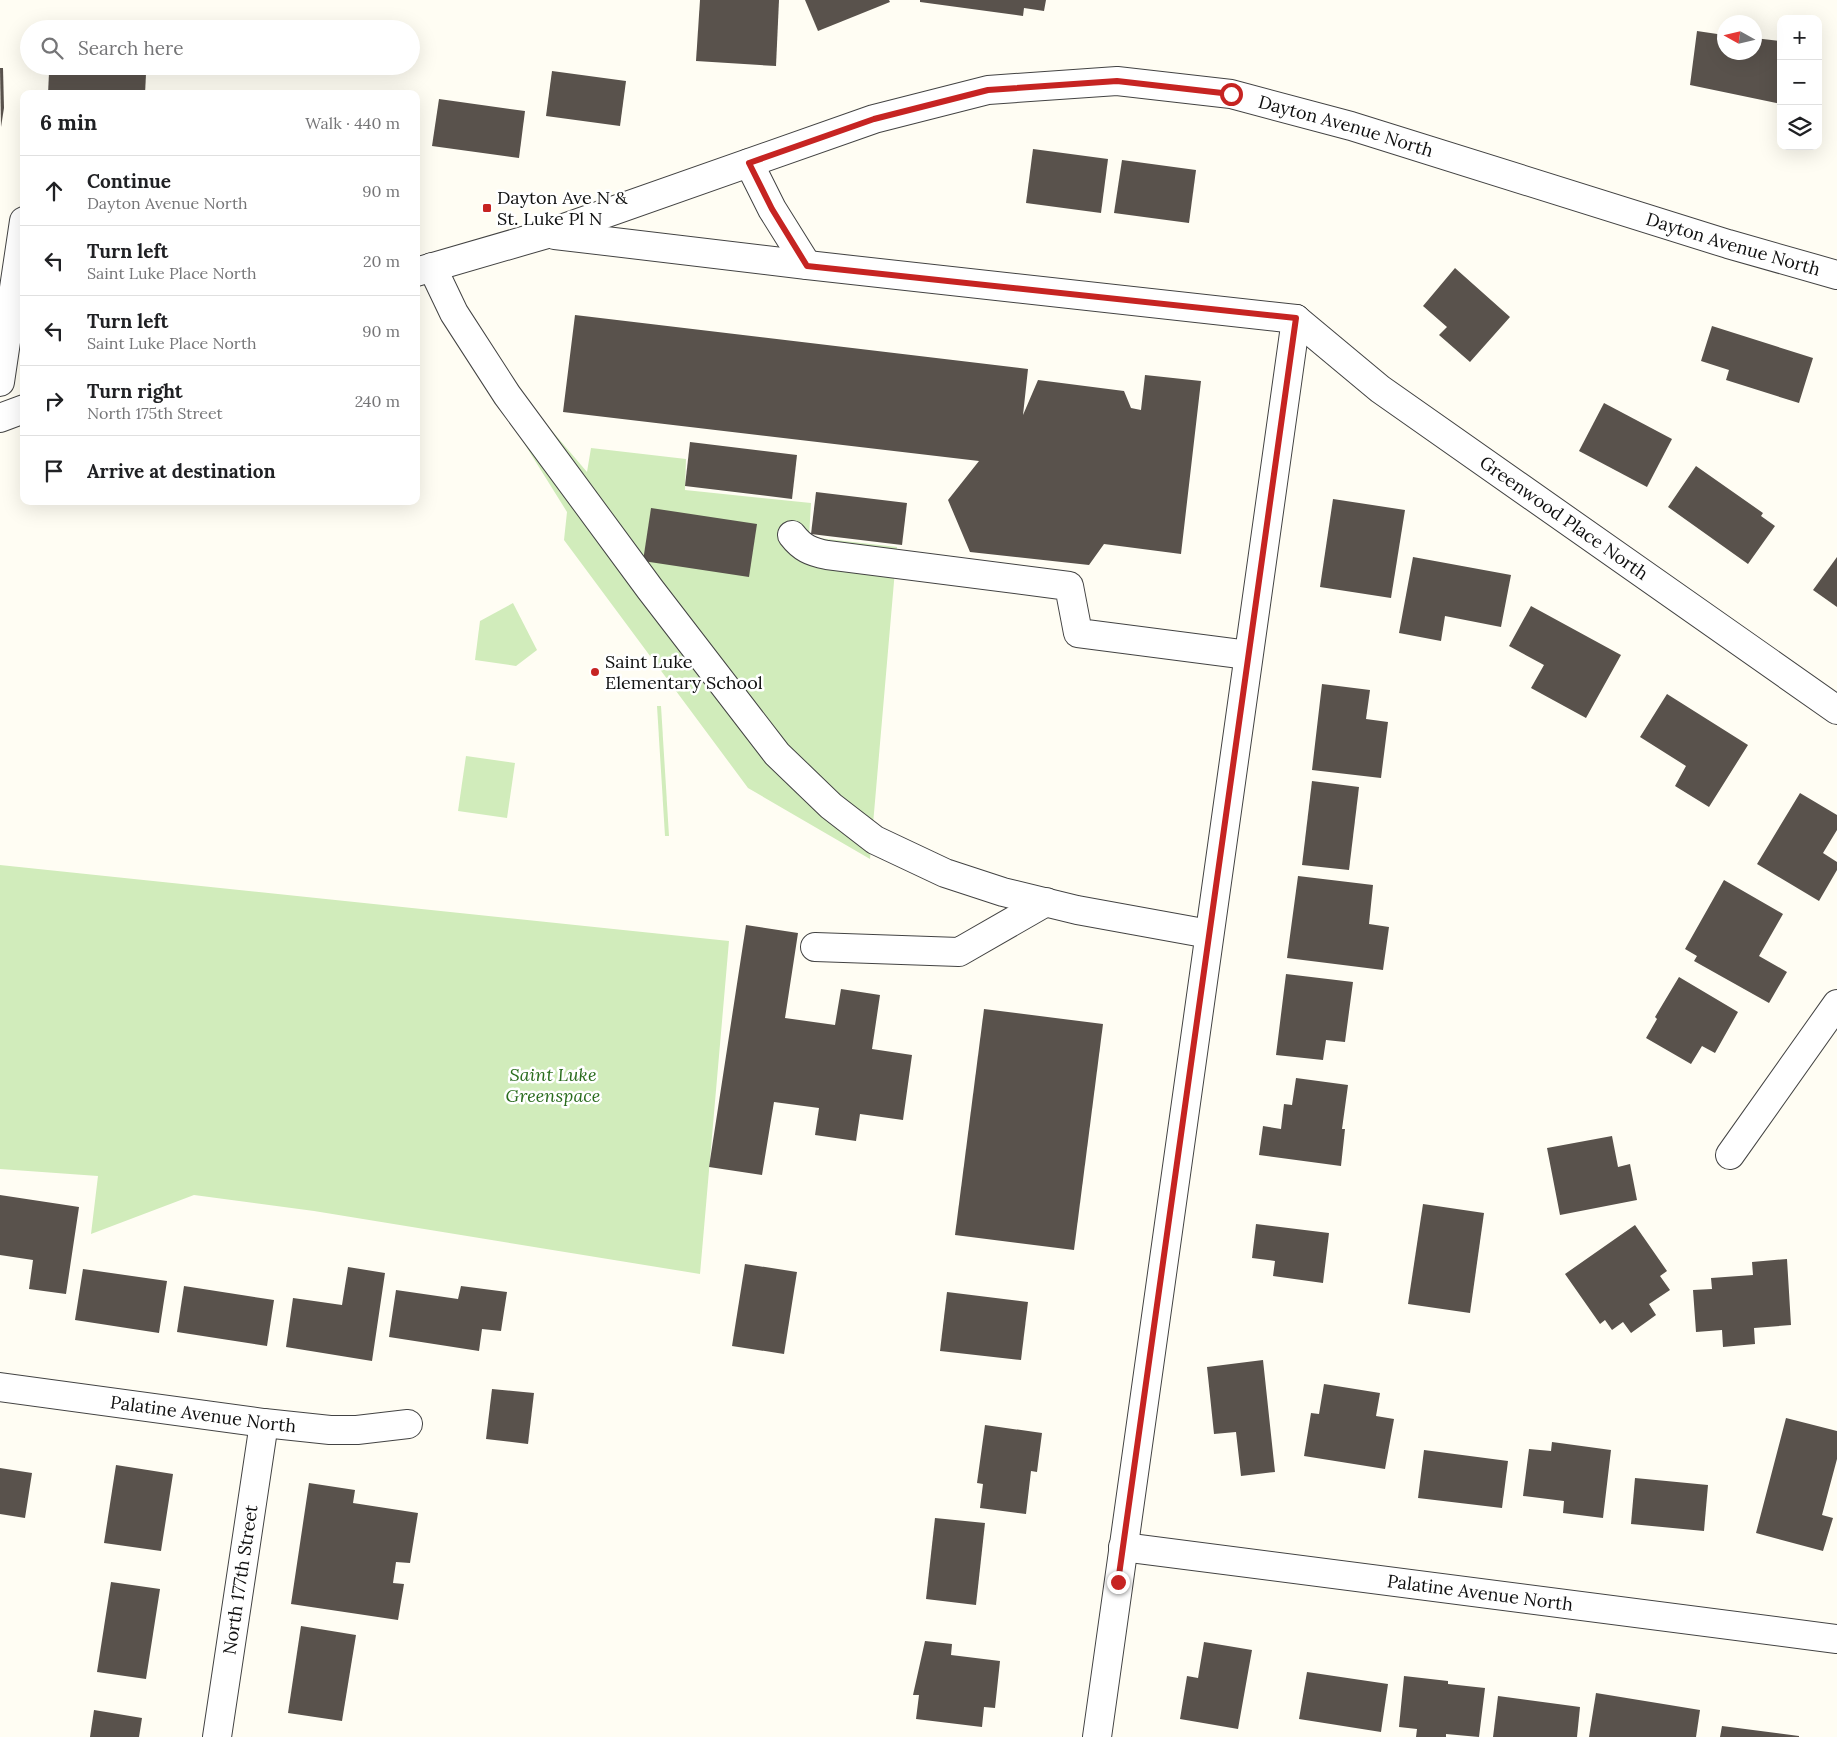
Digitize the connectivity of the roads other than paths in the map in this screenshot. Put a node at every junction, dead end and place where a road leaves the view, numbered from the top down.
1 (749, 163) junction
2 (547, 234) junction
3 (20, 248) edge
4 (807, 266) junction
5 (424, 270) edge
6 (1837, 275) edge
7 (1296, 318) junction
8 (0, 382) edge
9 (20, 410) edge
10 (0, 418) edge
11 (792, 535) dead end
12 (1248, 655) junction
13 (1837, 710) edge
14 (1046, 902) junction
15 (1209, 934) junction
16 (815, 947) dead end
17 (1837, 1004) edge
18 (1730, 1155) dead end
19 (0, 1387) edge
20 (264, 1423) junction
21 (408, 1424) dead end
22 (1123, 1547) junction
23 (1837, 1639) edge
24 (217, 1737) edge
25 (1097, 1737) edge

1 - 2 street, Dayton Avenue North
1 - 4 street
1 - 6 street, Dayton Avenue North
2 - 4 street
2 - 5 street, Dayton Avenue North
3 - 8 street
4 - 7 street
5 - 14 street
7 - 12 street
7 - 13 street, Greenwood Place North
9 - 10 street
11 - 12 street
12 - 15 street
14 - 15 street
14 - 16 street
15 - 22 street
17 - 18 street
19 - 20 street, Palatine Avenue North
20 - 21 street, Palatine Avenue North
20 - 24 street, North 177th Street
22 - 23 street, Palatine Avenue North
22 - 25 street

